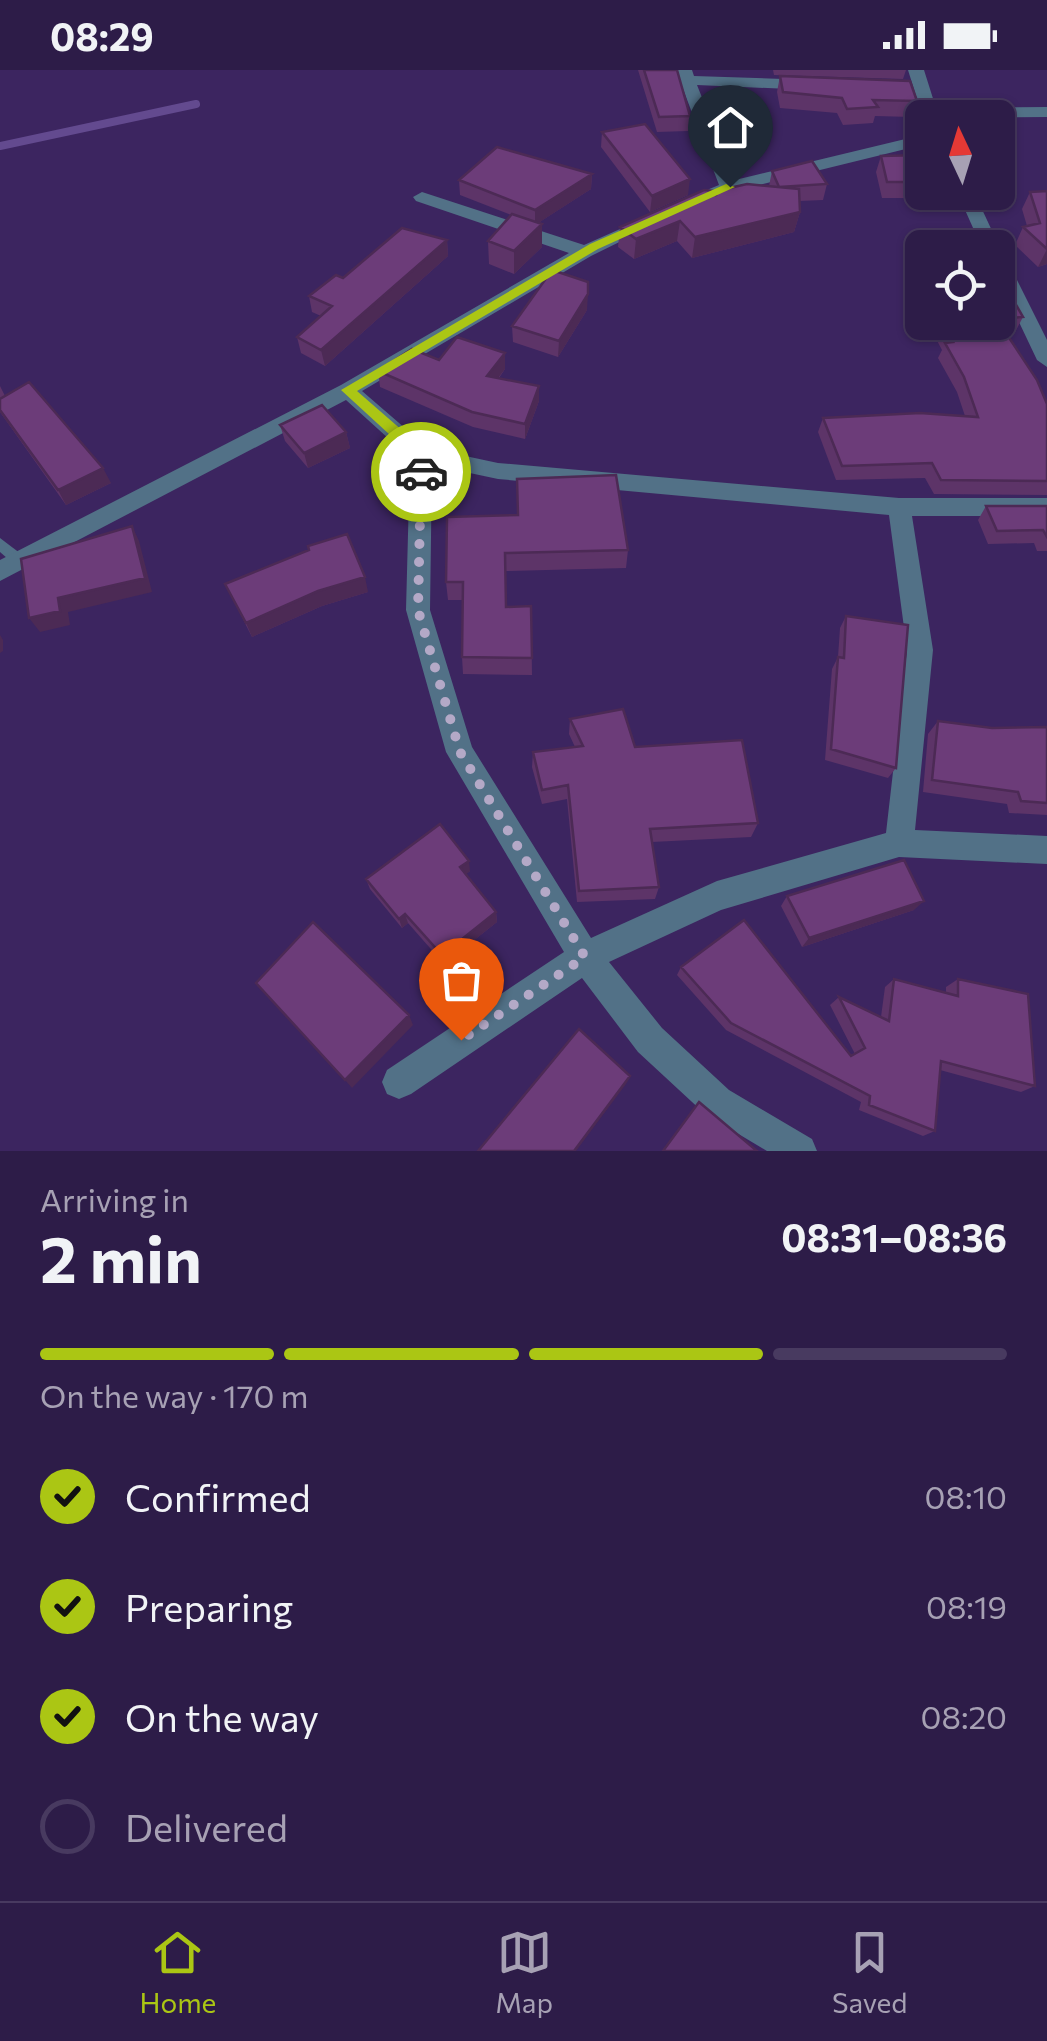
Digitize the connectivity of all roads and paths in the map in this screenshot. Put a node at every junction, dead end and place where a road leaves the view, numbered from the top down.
1 (916, 70) edge
2 (687, 75) edge
3 (825, 85) edge
4 (902, 88) edge
5 (922, 89) junction
6 (925, 100) edge
7 (1047, 112) edge
8 (1015, 113) edge
9 (905, 144) edge
10 (730, 187) junction
11 (422, 196) dead end
12 (584, 252) junction
13 (1015, 295) edge
14 (1047, 360) edge
15 (348, 390) junction
16 (422, 456) junction
17 (1047, 506) edge
18 (899, 507) junction
19 (0, 544) edge
20 (20, 560) junction
21 (0, 572) edge
22 (899, 843) junction
23 (1047, 850) edge
24 (585, 957) junction
25 (399, 1082) dead end
26 (800, 1151) edge

1 - 5 street
2 - 3 street
2 - 10 street
4 - 5 street
5 - 6 street
7 - 8 street
9 - 10 street
10 - 12 street
11 - 12 street
12 - 15 street
13 - 14 street
15 - 16 street
15 - 20 street
16 - 18 street
16 - 24 street
17 - 18 street
18 - 22 street
19 - 20 lane
20 - 21 street
22 - 23 street
22 - 24 street
24 - 25 street
24 - 26 street

